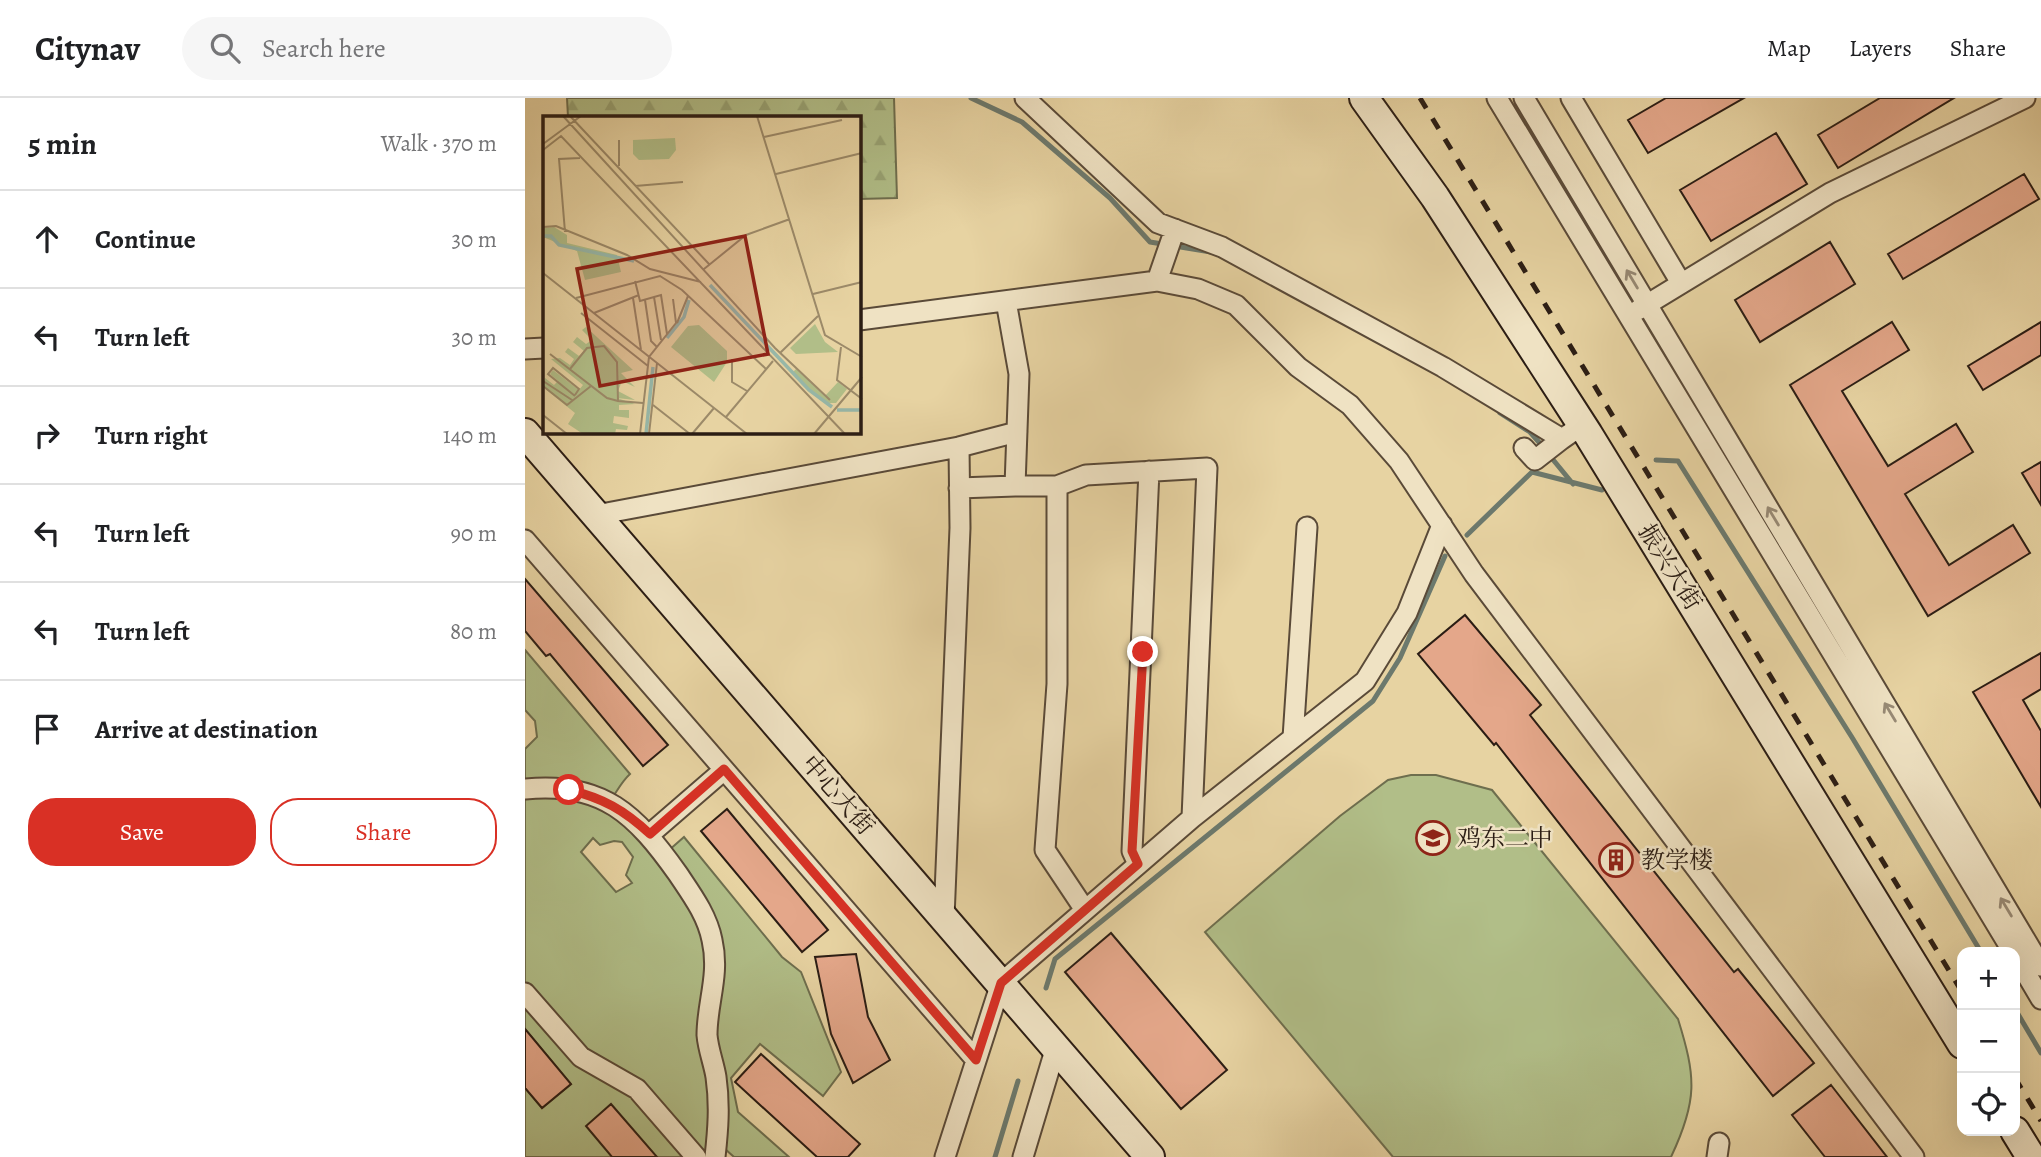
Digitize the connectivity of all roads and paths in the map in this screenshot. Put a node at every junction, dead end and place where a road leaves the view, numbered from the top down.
1 (1025, 98) edge
2 (1364, 98) edge
3 (1497, 98) edge
4 (1524, 98) edge
5 (1571, 98) edge
6 (2025, 98) edge
7 (1175, 229) junction
8 (1157, 281) junction
9 (1681, 283) junction
10 (1006, 301) junction
11 (1629, 316) junction
12 (861, 320) edge
13 (543, 348) edge
14 (525, 349) edge
15 (1017, 432) junction
16 (1572, 432) junction
17 (525, 433) edge
18 (958, 447) junction
19 (1524, 448) dead end
20 (1149, 471) junction
21 (1015, 486) junction
22 (1057, 486) junction
23 (959, 488) junction
24 (596, 514) junction
25 (1442, 525) junction
26 (1307, 527) dead end
27 (525, 540) edge
28 (1293, 738) junction
29 (724, 769) junction
30 (525, 789) edge
31 (1192, 818) junction
32 (650, 834) junction
33 (1138, 864) junction
34 (1085, 910) junction
35 (944, 918) junction
36 (2010, 947) edge
37 (2020, 964) edge
38 (2041, 966) edge
39 (1001, 983) junction
40 (525, 993) edge
41 (2041, 999) edge
42 (1957, 1036) edge
43 (1056, 1047) junction
44 (976, 1060) junction
45 (2018, 1136) edge
46 (696, 1157) edge
47 (715, 1157) edge
48 (945, 1157) edge
49 (1023, 1157) edge
50 (1150, 1157) edge
51 (1914, 1157) edge
52 (2031, 1157) edge

1 - 7 street
2 - 16 street, 振兴大街
3 - 11 street
38 -> 4 street
5 - 9 street
6 - 9 street
7 - 8 street
7 - 16 street
8 - 10 street
8 - 25 street
9 - 11 street
10 - 12 street
10 - 15 street
11 - 36 street
13 - 14 street
15 - 18 street
15 - 21 street
16 - 19 street
16 - 42 street, 振兴大街
17 - 24 street, 中心大街
18 - 23 street
18 - 24 street
20 - 22 street
20 - 31 street
20 - 33 street
21 - 22 street
21 - 23 street
22 - 34 street
23 - 35 street
24 - 35 street, 中心大街
25 - 28 street
25 - 51 street
26 - 28 street
27 - 29 street
28 - 31 street
29 - 32 street
29 - 44 street
30 - 32 street
31 - 33 street
32 - 47 street
33 - 34 street
34 - 39 street
35 - 39 street, 中心大街
37 - 41 street
39 - 43 street, 中心大街
39 - 44 street
40 - 46 street
43 - 49 street
43 - 50 street, 中心大街
44 - 48 street
45 - 52 street

